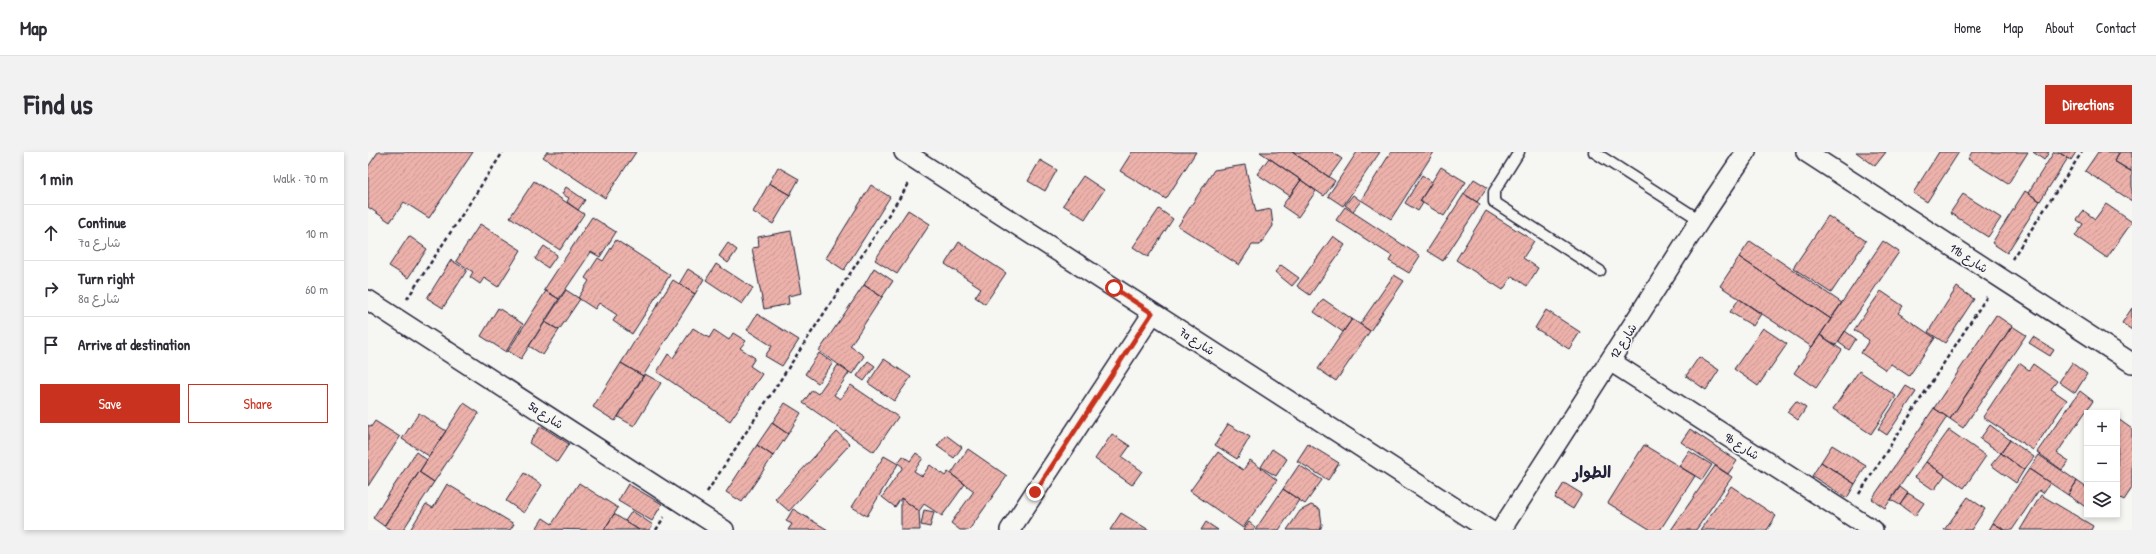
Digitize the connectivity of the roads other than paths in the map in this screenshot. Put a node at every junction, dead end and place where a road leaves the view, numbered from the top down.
1 (904, 152) edge
2 (1519, 152) edge
3 (1594, 152) edge
4 (1746, 152) edge
5 (1806, 152) edge
6 (1700, 220) junction
7 (1600, 271) dead end
8 (368, 300) edge
9 (1152, 313) junction
10 (1610, 361) junction
11 (2132, 363) edge
12 (1851, 521) edge
13 (724, 530) edge
14 (1010, 530) edge
15 (1489, 530) edge
16 (1501, 530) edge
17 (1873, 530) edge

1 - 9 street, 7a شارع
2 - 7 lane
3 - 6 lane
4 - 6 street, شارع 12
5 - 11 street, 11b شارع
6 - 10 street, شارع 12
8 - 13 street, 5a شارع
9 - 14 street
9 - 15 street, 7a شارع
10 - 12 street, 9b شارع
10 - 16 street, شارع 12
12 - 17 street, 9b شارع

